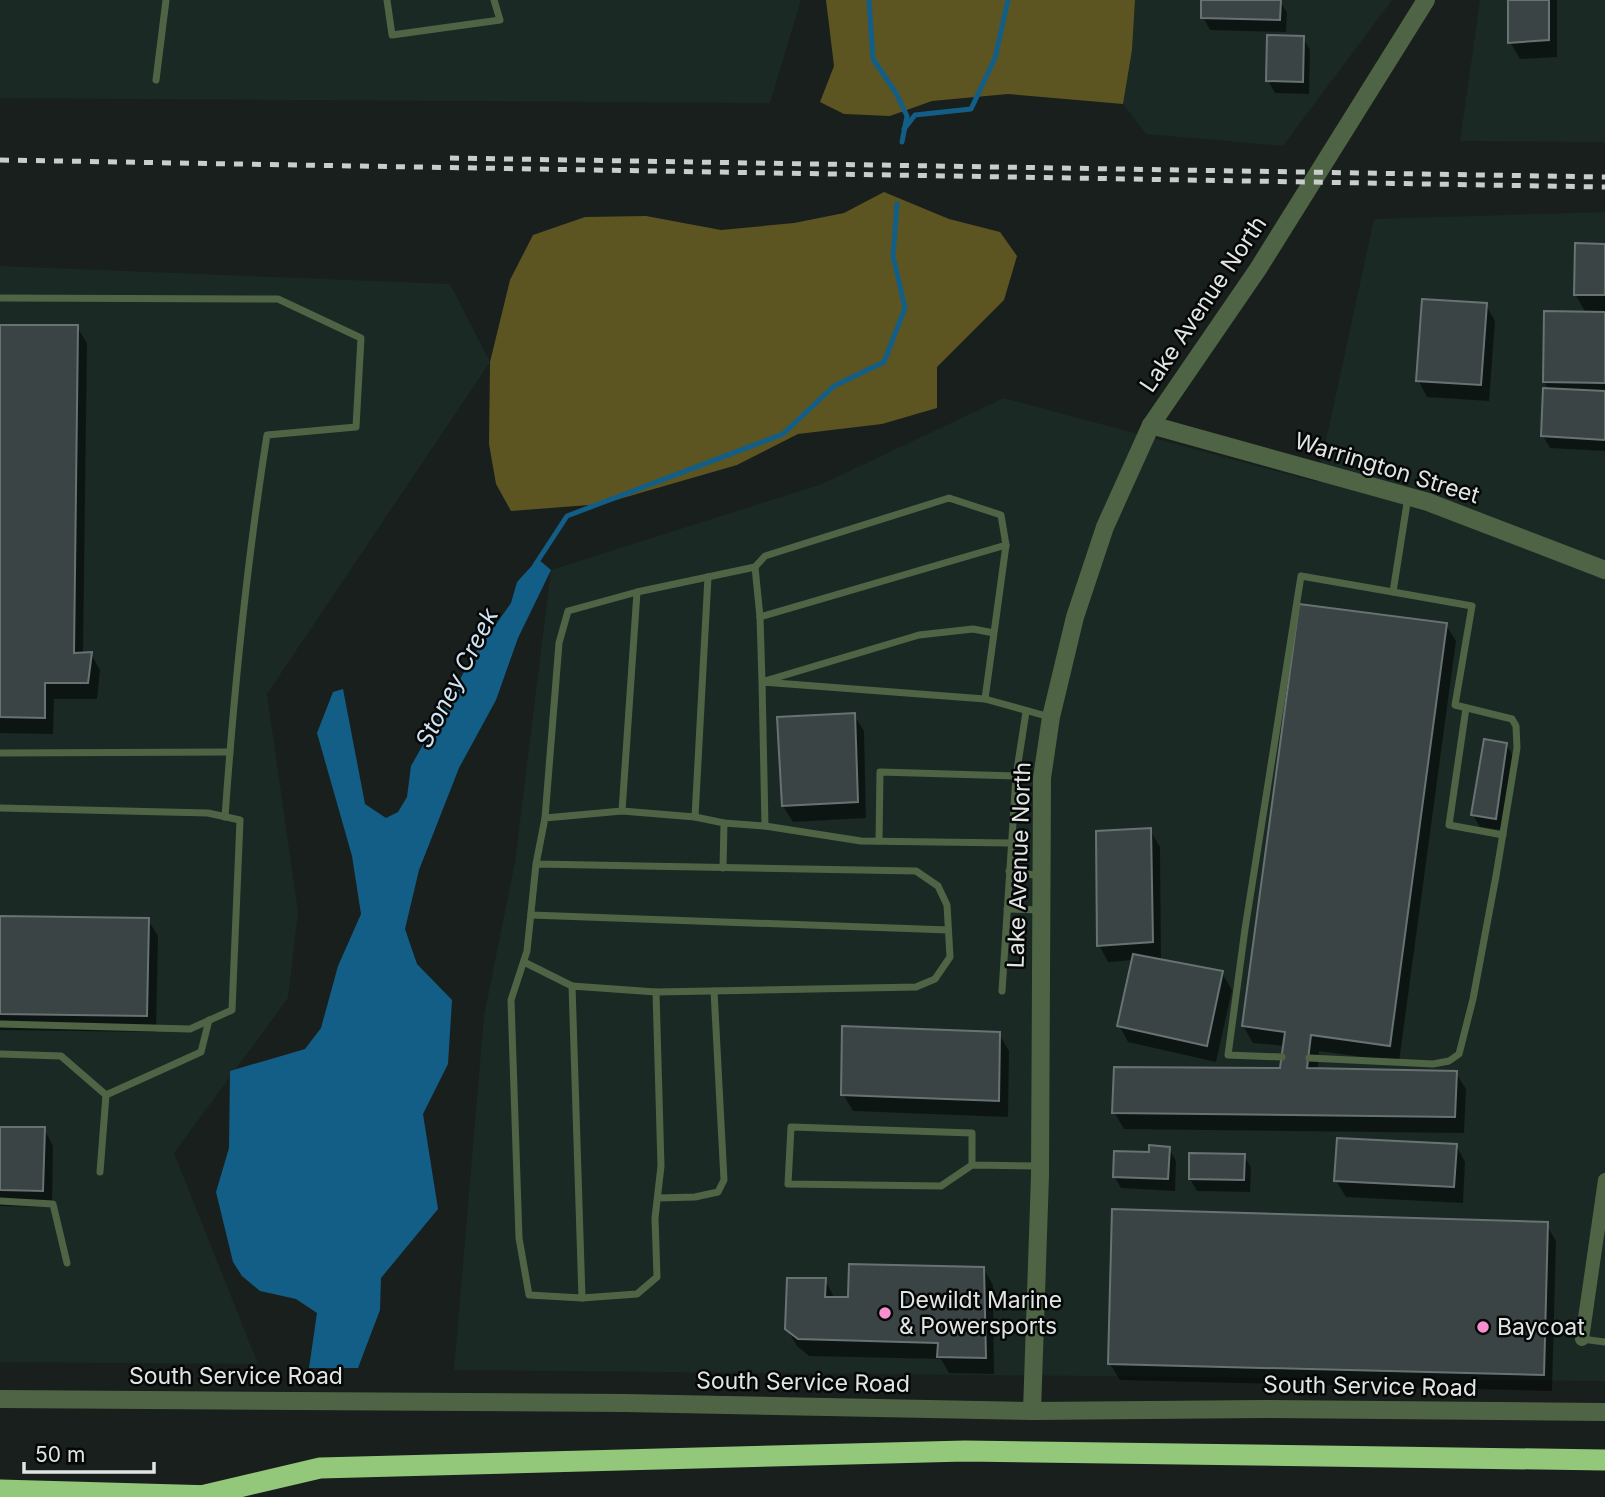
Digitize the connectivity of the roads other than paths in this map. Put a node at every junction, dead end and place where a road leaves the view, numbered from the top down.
1 (166, 0) edge
2 (387, 0) edge
3 (494, 0) edge
4 (1426, 0) edge
5 (156, 80) dead end
6 (0, 298) edge
7 (1151, 425) junction
8 (1408, 497) junction
9 (1006, 545) junction
10 (755, 567) junction
11 (1605, 570) edge
12 (708, 577) junction
13 (638, 592) junction
14 (1393, 592) junction
15 (760, 617) junction
16 (994, 633) junction
17 (762, 682) junction
18 (985, 699) junction
19 (1466, 708) junction
20 (1026, 712) junction
21 (1051, 717) junction
22 (230, 752) junction
23 (0, 753) edge
24 (1016, 776) junction
25 (0, 808) edge
26 (622, 811) junction
27 (226, 817) junction
28 (695, 817) junction
29 (545, 818) junction
30 (724, 823) junction
31 (765, 826) junction
32 (1503, 835) junction
33 (879, 841) junction
34 (1010, 843) junction
35 (536, 864) junction
36 (723, 868) junction
37 (1009, 871) junction
38 (1041, 876) junction
39 (1007, 909) junction
40 (1041, 910) junction
41 (531, 915) junction
42 (948, 930) junction
43 (524, 962) junction
44 (572, 986) junction
45 (714, 991) junction
46 (1002, 991) dead end
47 (656, 992) junction
48 (209, 1020) junction
49 (0, 1024) edge
50 (0, 1054) edge
51 (1282, 1057) dead end
52 (1308, 1058) dead end
53 (106, 1095) junction
54 (972, 1165) junction
55 (1040, 1166) junction
56 (100, 1172) dead end
57 (1604, 1190) edge
58 (658, 1198) junction
59 (0, 1201) edge
60 (66, 1263) dead end
61 (582, 1298) junction
62 (1582, 1339) joint
63 (1605, 1342) edge
64 (0, 1399) edge
65 (1032, 1411) junction
66 (1605, 1412) edge
67 (1605, 1460) edge
68 (0, 1490) edge
69 (201, 1496) edge
70 (251, 1497) edge

1 - 5 lane
2 - 3 lane
4 - 7 street, Lake Avenue North
6 - 22 lane
7 - 8 street, Warrington Street
7 - 21 street, Lake Avenue North
8 - 11 street, Warrington Street
8 - 14 lane
9 - 10 lane
9 - 15 lane
9 - 16 lane
10 - 12 lane
10 - 15 lane
12 - 13 lane
12 - 28 lane
13 - 26 lane
13 - 29 lane
14 - 19 lane
14 - 51 lane
15 - 17 lane
16 - 17 lane
16 - 18 lane
17 - 18 lane
17 - 31 lane
18 - 20 lane
19 - 32 lane
19 - 32 lane
20 - 21 lane
20 - 24 lane
21 - 38 street, Lake Avenue North
22 - 23 lane
22 - 27 lane
24 - 33 lane
24 - 34 lane
25 - 27 lane
26 - 28 lane
26 - 29 lane
27 - 48 lane
28 - 30 lane
29 - 35 lane
30 - 31 lane
30 - 36 lane
31 - 33 lane
32 - 52 lane
33 - 34 lane
34 - 37 lane
35 - 36 lane
35 - 41 lane
36 - 42 lane
37 - 38 lane
37 - 39 lane
38 - 40 street, Lake Avenue North
39 - 40 lane
39 - 46 lane
40 - 55 street, Lake Avenue North
41 - 42 lane
41 - 43 lane
42 - 45 lane
43 - 44 lane
43 - 61 lane
44 - 47 lane
44 - 61 lane
45 - 47 lane
45 - 58 lane
47 - 58 lane
48 - 49 lane
48 - 53 lane
50 - 53 lane
53 - 56 lane
54 - 54 lane
54 - 55 lane
55 - 65 street, Lake Avenue North
57 - 62 street
58 - 61 lane
59 - 60 lane
62 - 63 lane
64 - 65 street, South Service Road
65 - 66 street, South Service Road
67 - 69 highway
68 - 69 highway
69 - 70 highway

